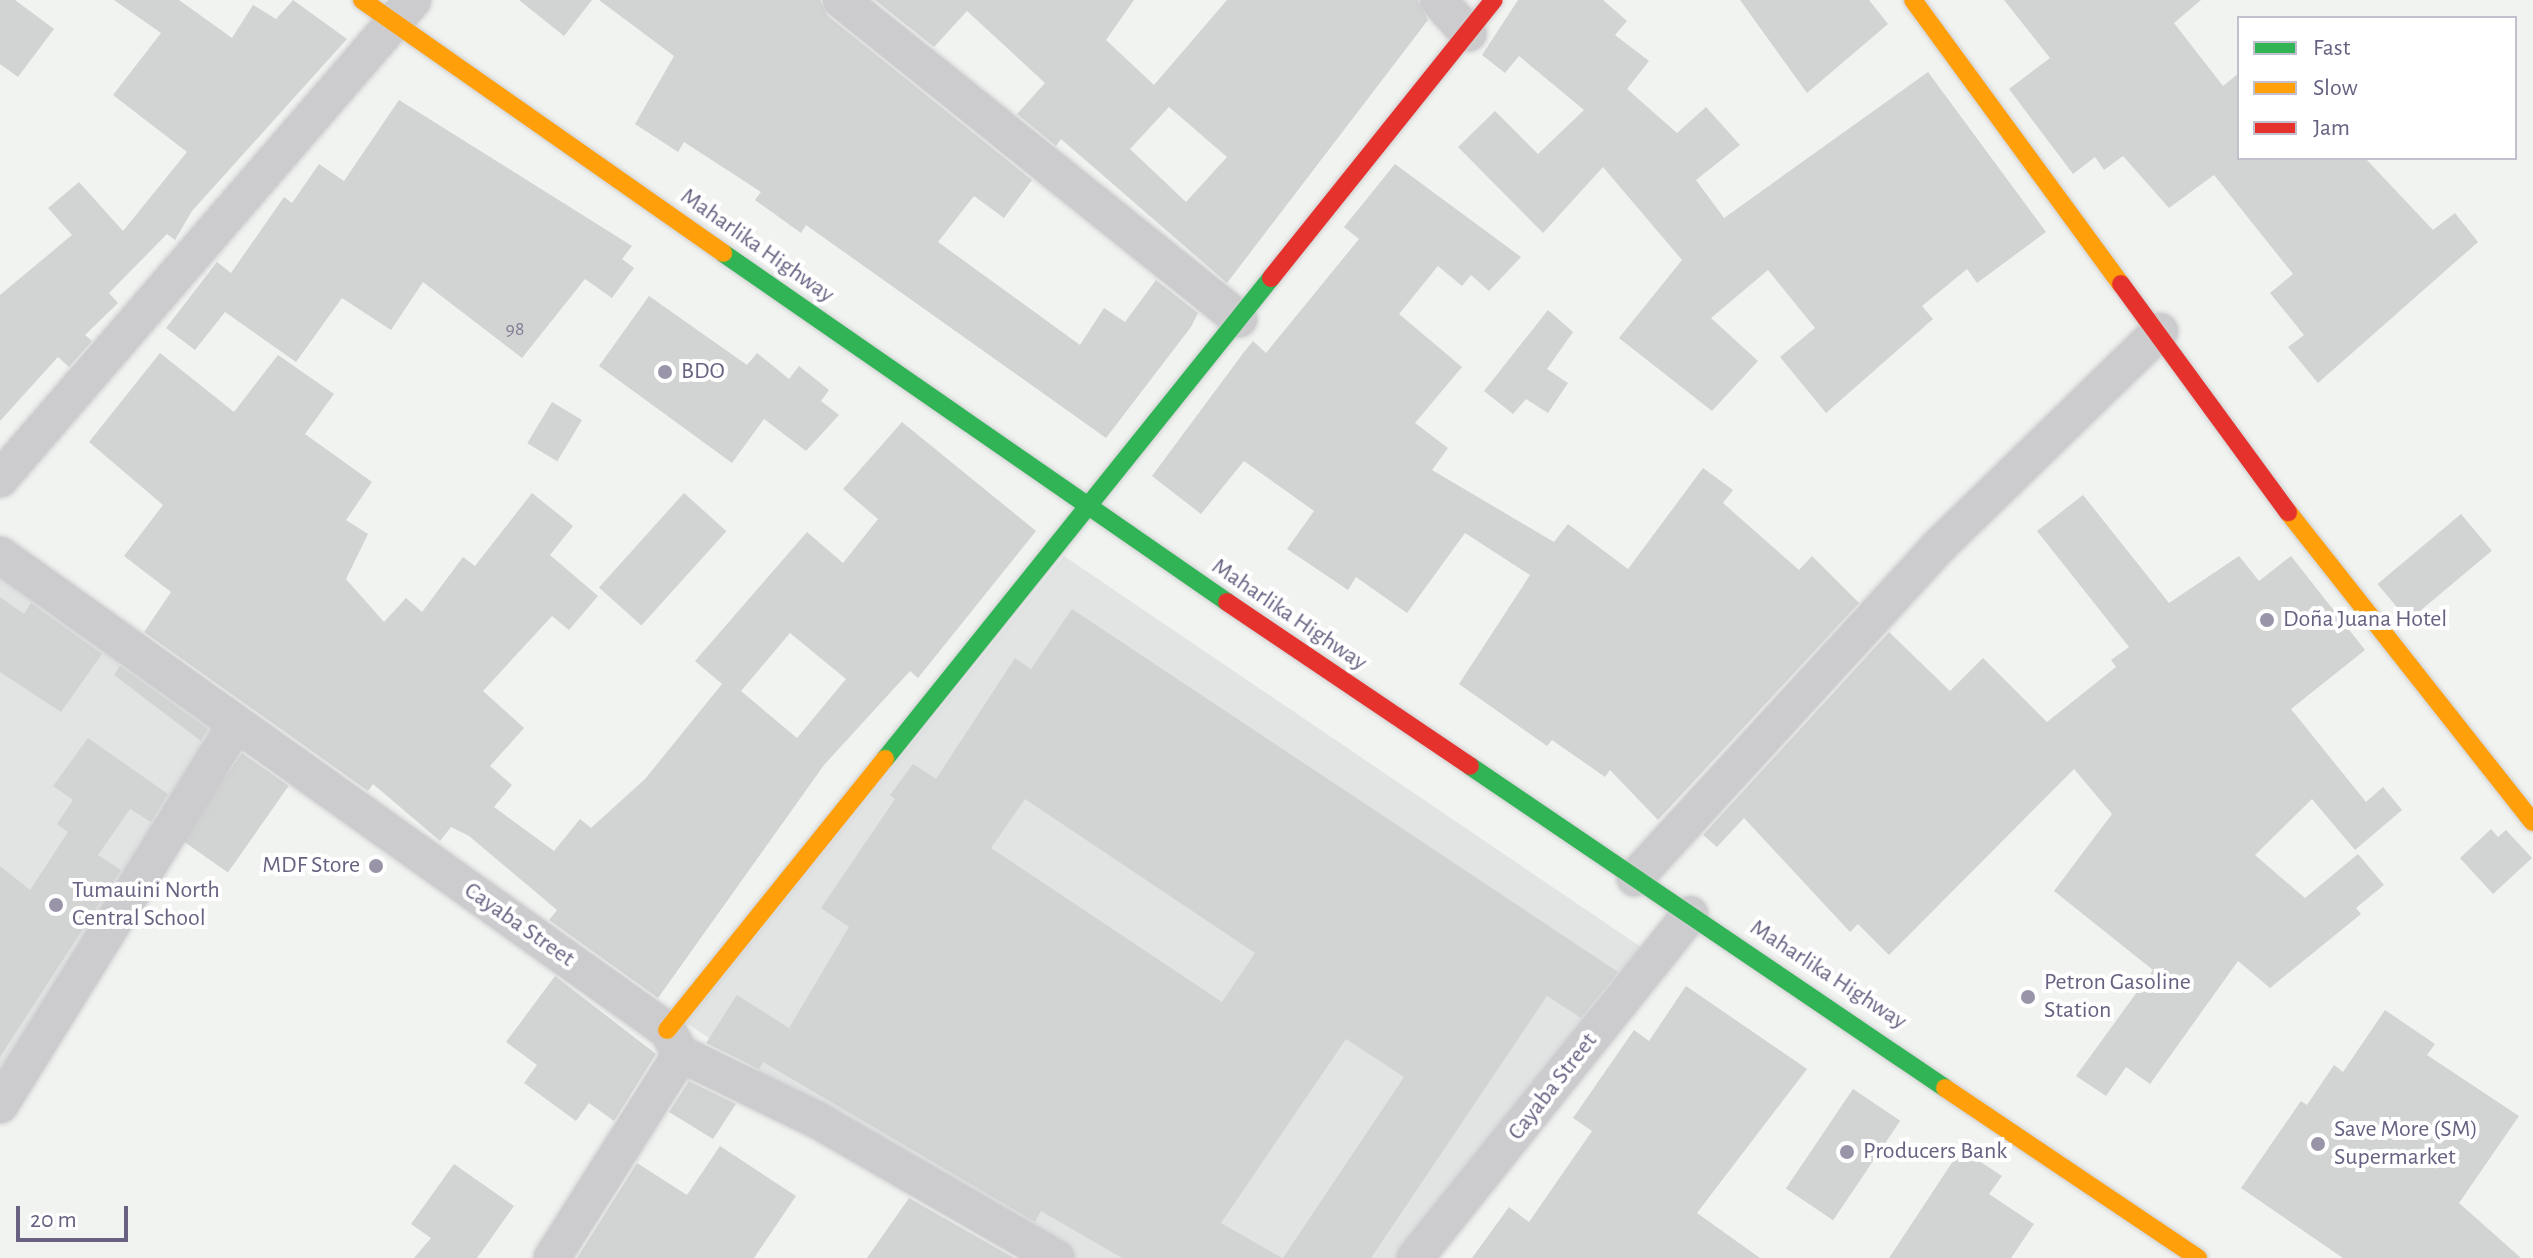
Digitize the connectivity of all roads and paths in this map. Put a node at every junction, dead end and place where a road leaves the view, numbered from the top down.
1 (362, 0) edge
2 (841, 0) edge
3 (1438, 0) edge
4 (1494, 0) edge
5 (1913, 0) edge
6 (404, 11) edge
7 (1468, 33) junction
8 (1239, 319) junction
9 (2160, 331) junction
10 (0, 479) edge
11 (1084, 506) junction
12 (0, 555) edge
13 (236, 724) junction
14 (2533, 822) edge
15 (1635, 878) junction
16 (1690, 915) junction
17 (674, 1042) junction
18 (0, 1105) edge
19 (552, 1258) edge
20 (1056, 1258) edge
21 (1415, 1258) edge
22 (2198, 1258) edge

1 - 6 street, Maharlika Highway
2 - 8 street
3 - 7 street
4 - 7 street
5 - 9 street
6 - 10 street
6 - 11 street, Maharlika Highway
7 - 8 street
8 - 11 street
9 - 14 street
9 - 15 street
11 - 15 street, Maharlika Highway
11 - 17 street
12 - 13 street, Cayaba Street
13 - 17 street, Cayaba Street
13 - 18 street
15 - 16 street, Maharlika Highway
16 - 21 street, Cayaba Street
16 - 22 street, Maharlika Highway
17 - 19 street
17 - 20 street, Cayaba Street

